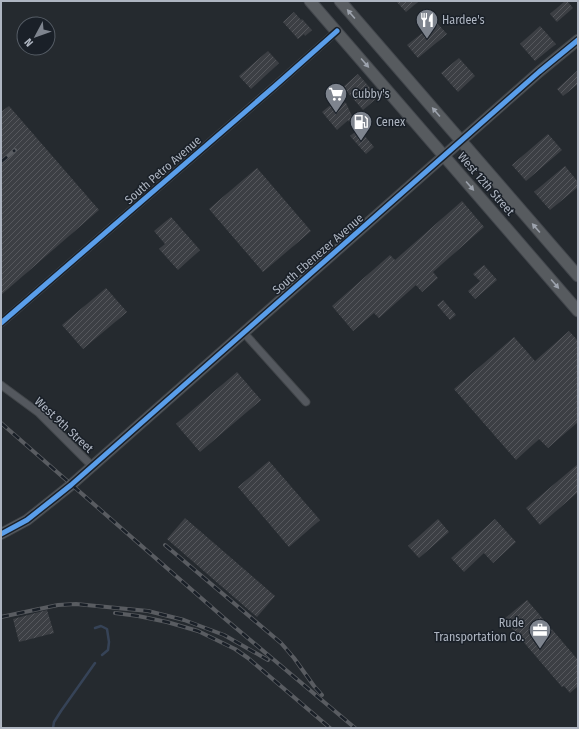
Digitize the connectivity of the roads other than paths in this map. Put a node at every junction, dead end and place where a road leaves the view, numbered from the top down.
1 (310, 1) edge
2 (340, 1) edge
3 (337, 32) junction
4 (578, 40) edge
5 (461, 142) junction
6 (445, 156) junction
7 (578, 276) edge
8 (578, 311) edge
9 (1, 323) edge
10 (244, 333) junction
11 (1, 385) edge
12 (306, 402) dead end
13 (92, 466) junction
14 (1, 534) edge

1 - 3 main road, West 12th Street
5 -> 2 main road, West 12th Street
3 -> 6 main road, West 12th Street
3 - 9 street, South Petro Avenue
4 - 5 street, South Ebenezer Avenue
5 - 6 street, South Ebenezer Avenue
7 -> 5 main road, West 12th Street
6 -> 8 main road, West 12th Street
6 - 10 street, South Ebenezer Avenue
10 - 12 street
10 - 13 street, South Ebenezer Avenue
11 - 13 street, West 9th Street
13 - 14 street, South Ebenezer Avenue

